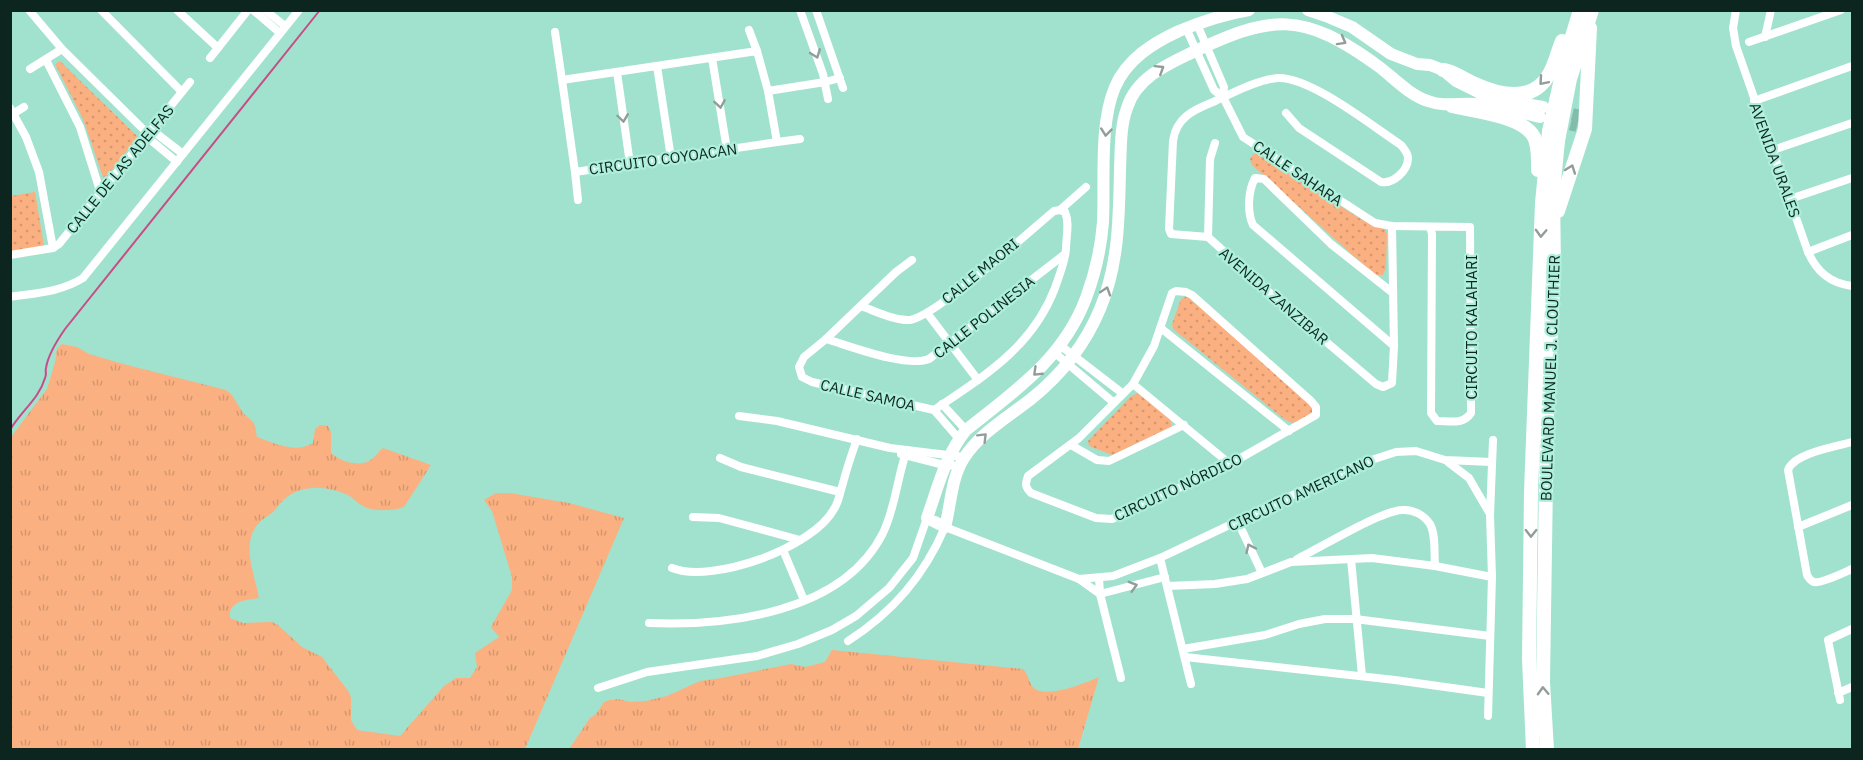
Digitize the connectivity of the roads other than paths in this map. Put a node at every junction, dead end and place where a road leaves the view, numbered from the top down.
1 (100, 10) edge
2 (177, 10) edge
3 (248, 10) edge
4 (254, 10) edge
5 (265, 10) edge
6 (299, 10) edge
7 (800, 10) edge
8 (816, 10) edge
9 (1249, 10) edge
10 (1308, 10) edge
11 (1736, 10) edge
12 (1771, 10) edge
13 (1841, 10) edge
14 (34, 12) edge
15 (1585, 12) edge
16 (1192, 26) junction
17 (283, 29) junction
18 (748, 30) dead end
19 (555, 32) dead end
20 (1765, 37) junction
21 (1749, 42) dead end
22 (218, 48) junction
23 (1201, 48) junction
24 (62, 49) junction
25 (757, 51) junction
26 (210, 58) dead end
27 (712, 58) junction
28 (46, 60) junction
29 (1417, 64) junction
30 (657, 66) junction
31 (1852, 66) edge
32 (30, 69) dead end
33 (1443, 70) junction
34 (617, 72) junction
35 (1218, 72) junction
36 (1208, 76) junction
37 (840, 78) junction
38 (562, 80) junction
39 (1456, 81) junction
40 (190, 82) dead end
41 (825, 82) junction
42 (1116, 85) junction
43 (1405, 87) junction
44 (843, 88) dead end
45 (182, 92) junction
46 (768, 92) junction
47 (1133, 93) junction
48 (1223, 97) junction
49 (828, 99) dead end
50 (1754, 101) junction
51 (1447, 105) junction
52 (24, 107) dead end
53 (12, 112) edge
54 (1286, 113) dead end
55 (1852, 123) edge
56 (148, 132) junction
57 (800, 139) dead end
58 (777, 142) junction
59 (1215, 143) dead end
60 (728, 150) junction
61 (1773, 150) junction
62 (183, 154) junction
63 (671, 158) junction
64 (177, 162) junction
65 (630, 164) junction
66 (575, 172) junction
67 (1852, 178) edge
68 (1086, 187) dead end
69 (101, 194) junction
70 (1790, 199) junction
71 (578, 200) dead end
72 (1542, 203) junction
73 (1060, 210) junction
74 (1554, 225) junction
75 (1392, 226) junction
76 (1430, 226) junction
77 (1852, 235) edge
78 (1208, 237) junction
79 (53, 248) junction
80 (1808, 252) junction
81 (1065, 254) junction
82 (10, 255) edge
83 (912, 260) dead end
84 (1852, 286) edge
85 (1393, 293) junction
86 (10, 297) edge
87 (861, 306) junction
88 (927, 313) junction
89 (1161, 329) junction
90 (826, 339) junction
91 (950, 344) junction
92 (1394, 346) junction
93 (1058, 350) junction
94 (1071, 360) junction
95 (978, 380) junction
96 (1133, 384) junction
97 (1122, 393) junction
98 (1113, 402) junction
99 (938, 407) junction
100 (739, 416) dead end
101 (1184, 425) junction
102 (1289, 431) junction
103 (963, 435) junction
104 (857, 439) junction
105 (1493, 440) dead end
106 (1852, 442) edge
107 (1071, 445) junction
108 (906, 453) junction
109 (720, 458) dead end
110 (1445, 460) junction
111 (946, 461) junction
112 (962, 462) junction
113 (1492, 462) junction
114 (1230, 464) junction
115 (840, 492) junction
116 (1852, 505) edge
117 (1490, 515) junction
118 (693, 517) dead end
119 (927, 518) junction
120 (1238, 522) junction
121 (945, 527) junction
122 (1798, 527) junction
123 (800, 540) junction
124 (783, 550) junction
125 (1160, 558) junction
126 (1351, 559) junction
127 (1292, 562) junction
128 (1435, 566) junction
129 (672, 568) dead end
130 (1852, 569) edge
131 (1262, 573) junction
132 (1492, 577) junction
133 (1099, 578) junction
134 (1079, 579) junction
135 (1166, 581) junction
136 (1100, 594) junction
137 (804, 600) junction
138 (1355, 618) junction
139 (649, 623) dead end
140 (1852, 629) edge
141 (1490, 636) junction
142 (848, 641) dead end
143 (1184, 653) junction
144 (1362, 676) junction
145 (1121, 678) dead end
146 (1191, 684) dead end
147 (1852, 687) edge
148 (598, 688) dead end
149 (1488, 693) junction
150 (1488, 716) dead end
151 (1533, 750) edge
152 (1547, 750) edge

1 - 45 street
2 - 22 street
3 - 22 street
4 - 17 street
5 - 17 street
6 - 17 street
7 -> 41 street
8 - 37 street
9 - 16 street
10 - 29 street
11 - 50 street, AVENIDA URALES
12 - 20 street
13 - 20 street
14 - 24 street
15 -> 33 main road
15 - 72 main road, BOULEVARD MANUEL J. CLOUTHIER
15 - 74 main road, BOULEVARD MANUEL J. CLOUTHIER
74 -> 15 main road
16 - 23 street
16 - 23 street
16 - 42 street
17 - 62 street
18 - 25 street
19 - 38 street, CIRCUITO COYOACAN
20 - 21 street
22 - 26 street
23 - 35 street
23 - 36 street
23 -> 43 street
47 -> 23 street
24 - 28 street
24 - 56 street
25 - 27 street
25 - 46 street
27 - 30 street
27 -> 60 street
28 - 32 street
28 - 69 street
29 - 33 street
29 - 43 street
30 - 34 street
30 - 63 street
31 - 50 street
33 - 39 street
34 - 38 street
34 -> 65 street
35 - 36 street
35 - 48 street
36 - 48 street
37 - 41 street
37 - 44 street
38 - 66 street, CIRCUITO COYOACAN
39 - 51 street
39 - 51 street
40 - 45 street, CALLE DE LAS ADELFAS
41 - 46 street
41 - 49 street
42 - 47 street
42 -> 93 street
43 - 51 street
45 - 56 street, CALLE DE LAS ADELFAS
46 - 58 street
94 -> 47 street
48 - 54 street
48 - 75 street, CALLE SAHARA
48 - 78 street, AVENIDA ZANZIBAR
50 - 61 street, AVENIDA URALES
51 - 72 main road
52 - 53 street
53 - 79 street
55 - 61 street
56 - 62 street
56 - 64 street
56 - 69 street, CALLE DE LAS ADELFAS
57 - 58 street, CIRCUITO COYOACAN
58 - 60 street, CIRCUITO COYOACAN
59 - 78 street
60 - 63 street, CIRCUITO COYOACAN
61 - 70 street, AVENIDA URALES
62 - 64 street
63 - 65 street, CIRCUITO COYOACAN
64 - 86 street
65 - 66 street, CIRCUITO COYOACAN
66 - 71 street
67 - 70 street
68 - 73 street, CALLE MAORI
69 - 79 street, CALLE DE LAS ADELFAS
70 - 80 street, AVENIDA URALES
72 -> 151 main road, BOULEVARD MANUEL J. CLOUTHIER
73 - 81 street
73 - 88 street, CALLE MAORI
152 -> 74 main road, BOULEVARD MANUEL J. CLOUTHIER
75 - 76 street, CIRCUITO KALAHARI
75 - 85 street
76 - 76 street, CIRCUITO KALAHARI
77 - 80 street
78 - 92 street, AVENIDA ZANZIBAR
79 - 82 street
80 - 84 street, AVENIDA URALES
81 - 91 street, CALLE POLINESIA
81 - 95 street
83 - 87 street
85 - 92 street
85 - 92 street
87 - 88 street, CALLE MAORI
87 - 90 street
88 - 91 street
89 - 96 street, CIRCUITO NÓRDICO
89 - 102 street
89 - 102 street, CIRCUITO NÓRDICO
90 - 91 street, CALLE POLINESIA
90 - 99 street, CALLE SAMOA
91 - 95 street
93 - 94 street
93 -> 103 street
94 - 97 street
94 - 98 street
112 -> 94 street
95 - 99 street
96 - 97 street, CIRCUITO NÓRDICO
96 - 101 street
97 - 98 street, CIRCUITO NÓRDICO
98 - 107 street, CIRCUITO NÓRDICO
99 - 103 street
100 - 104 street
101 - 107 street
101 - 114 street
102 - 114 street, CIRCUITO NÓRDICO
103 - 111 street
104 - 108 street
104 - 115 street
105 - 113 street, CIRCUITO AMERICANO
106 - 122 street
107 - 114 street, CIRCUITO NÓRDICO
108 - 111 street
108 - 137 street
109 - 115 street
110 - 113 street, CIRCUITO AMERICANO
110 - 117 street, CIRCUITO AMERICANO
110 - 120 street, CIRCUITO AMERICANO
111 - 112 street
111 - 119 street
112 - 121 street
113 - 117 street, CIRCUITO AMERICANO
115 - 123 street
116 - 122 street
117 - 132 street, CIRCUITO AMERICANO
118 - 123 street
119 - 121 street
119 - 148 street
120 - 125 street, CIRCUITO AMERICANO
131 -> 120 street
121 - 134 street
121 - 142 street
122 - 130 street
123 - 124 street
124 - 129 street
124 - 137 street
125 - 133 street, CIRCUITO AMERICANO
125 - 135 street
126 - 127 street
126 - 128 street
126 - 138 street
127 - 128 street
127 - 131 street
128 - 132 street
131 - 135 street
132 - 141 street, CIRCUITO AMERICANO
133 - 134 street, CIRCUITO AMERICANO
133 - 136 street
134 - 136 street
136 -> 135 street
135 - 143 street
136 - 145 street
137 - 139 street
138 - 141 street
138 - 143 street
138 - 144 street
140 - 147 street
141 - 149 street, CIRCUITO AMERICANO
143 - 144 street
143 - 146 street
144 - 149 street
149 - 150 street, CIRCUITO AMERICANO

